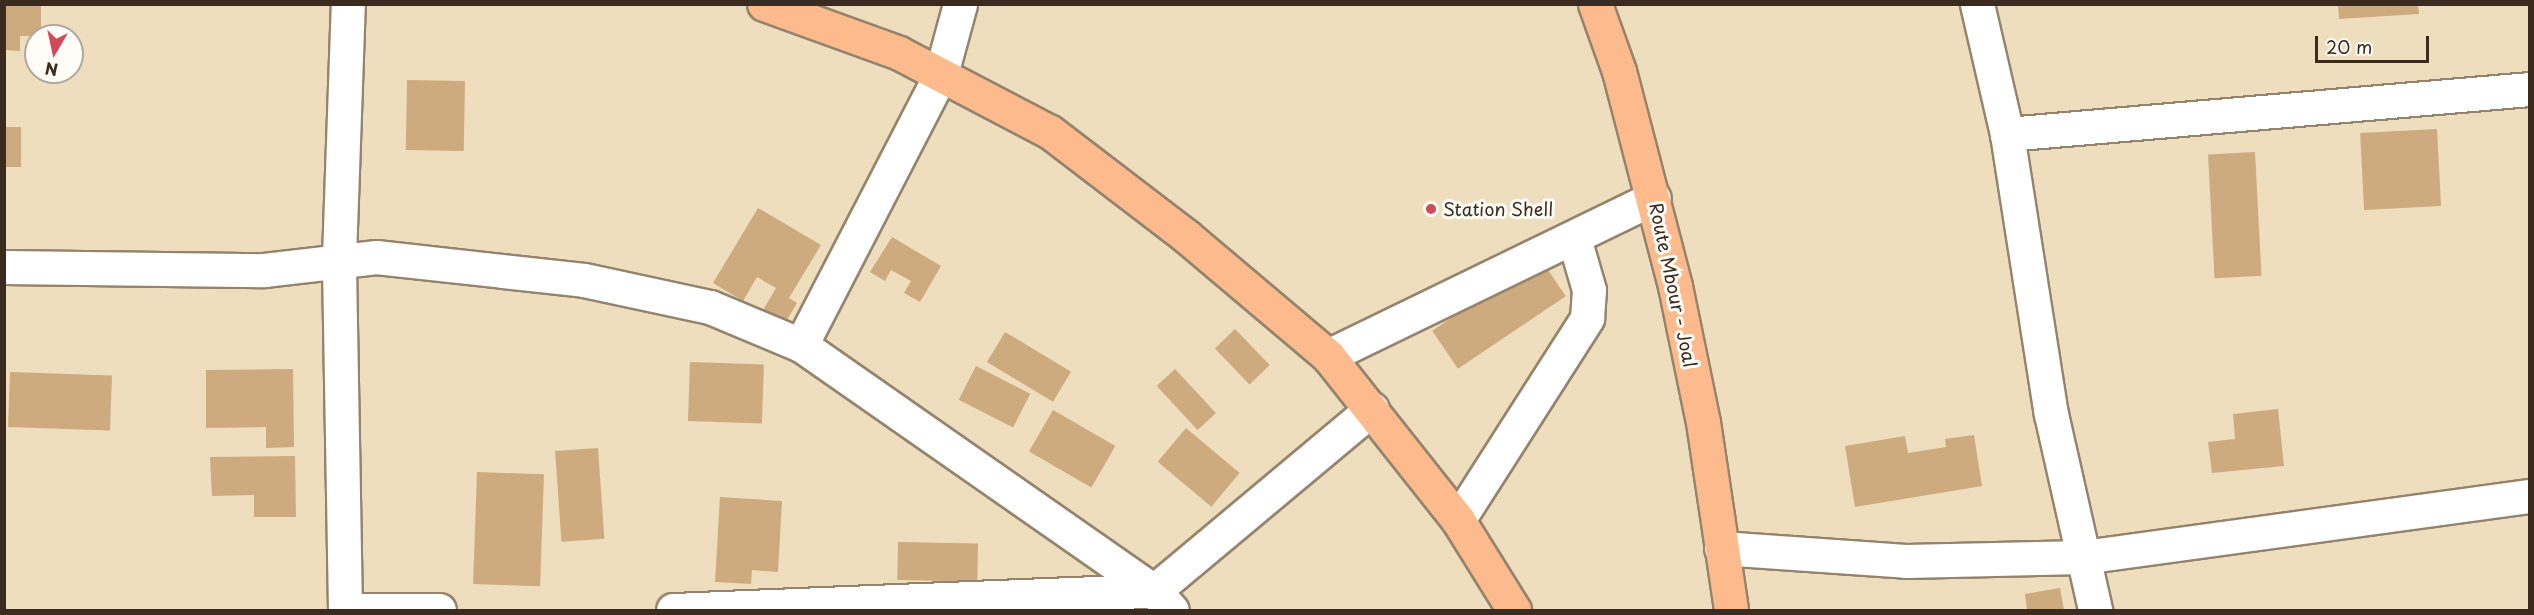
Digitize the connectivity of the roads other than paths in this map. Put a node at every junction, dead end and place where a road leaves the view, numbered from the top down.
1 (348, 4) edge
2 (764, 4) edge
3 (960, 4) edge
4 (1595, 4) edge
5 (1977, 4) edge
6 (941, 74) junction
7 (2529, 89) edge
8 (2007, 134) junction
9 (1654, 198) junction
10 (1574, 238) junction
11 (339, 257) junction
12 (4, 267) edge
13 (801, 345) junction
14 (1328, 356) junction
15 (1372, 410) junction
16 (2529, 496) edge
17 (1458, 520) junction
18 (2083, 557) junction
19 (1722, 560) junction
20 (1163, 601) edge
21 (345, 610) edge
22 (439, 610) edge
23 (673, 610) edge
24 (1514, 610) edge
25 (1707, 610) edge
26 (1731, 610) edge
27 (2095, 610) edge

1 - 11 street
2 - 6 main road
3 - 6 street
4 - 9 main road, Route Mbour - Joal
5 - 8 street
6 - 13 street
6 - 14 main road
7 - 8 street
8 - 18 street
9 - 10 street
9 - 19 main road, Route Mbour - Joal
10 - 14 street
10 - 17 street
11 - 12 street
11 - 13 street
11 - 21 street
13 - 20 street
14 - 15 main road
15 - 17 main road
15 - 20 street
16 - 18 street
17 - 24 main road
18 - 19 street
18 - 27 street
19 - 25 main road
19 - 26 main road, Route Mbour - Joal
20 - 23 street
21 - 22 street

